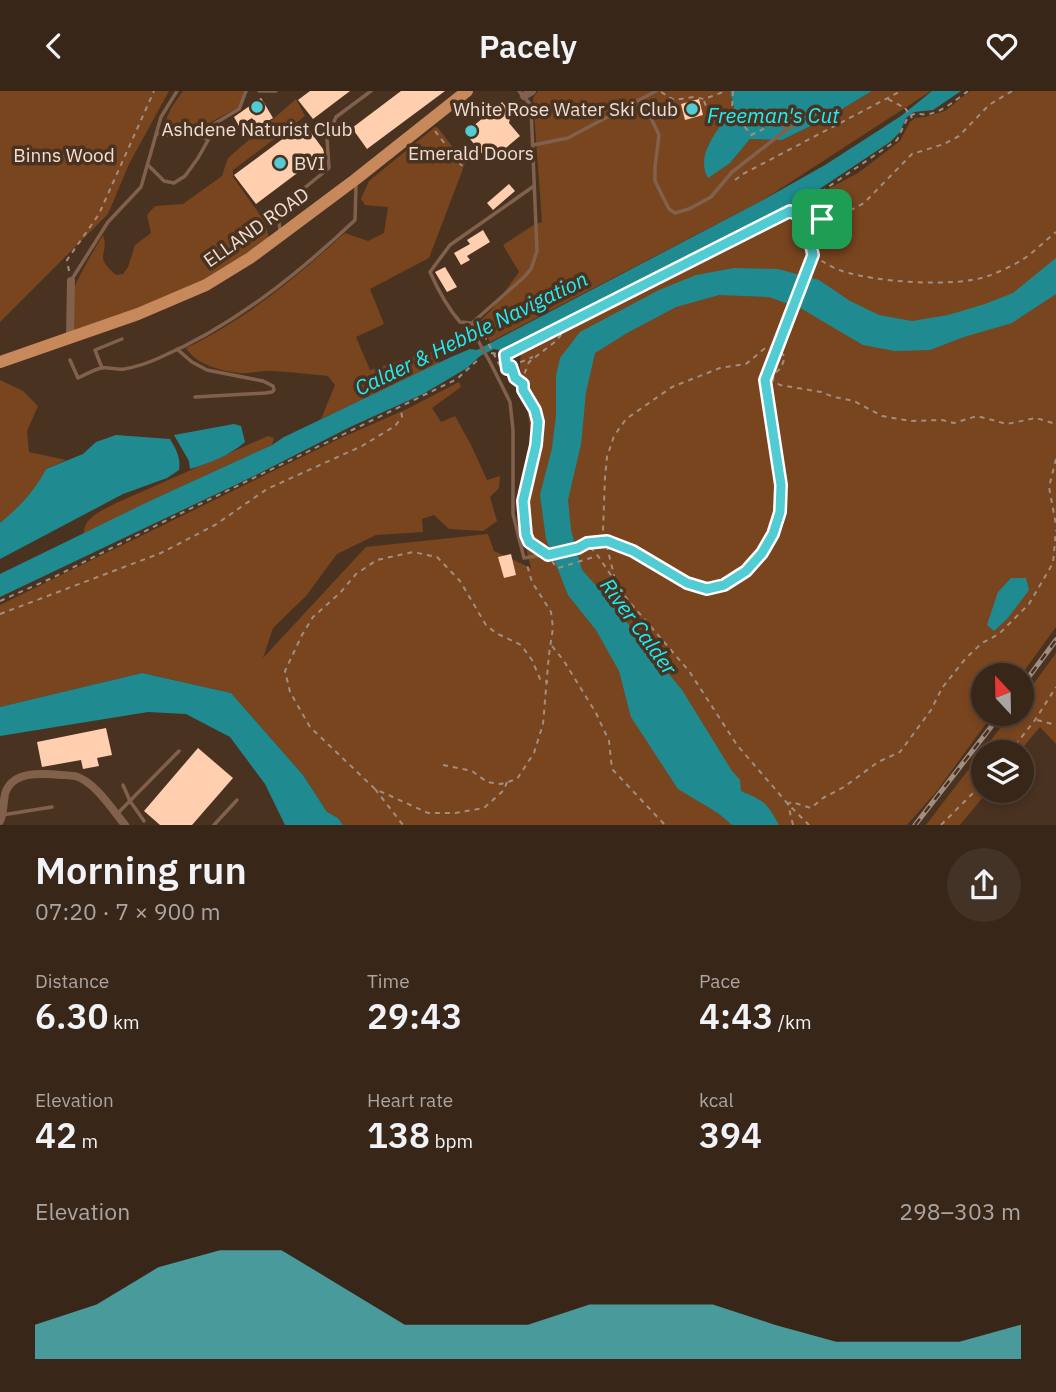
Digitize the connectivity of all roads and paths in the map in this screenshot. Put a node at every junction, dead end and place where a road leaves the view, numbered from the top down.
1 (154, 91) edge
2 (177, 91) edge
3 (246, 91) edge
4 (259, 91) edge
5 (276, 91) edge
6 (371, 91) edge
7 (467, 91) edge
8 (657, 91) edge
9 (726, 91) edge
10 (733, 91) edge
11 (901, 91) edge
12 (968, 91) edge
13 (1012, 91) edge
14 (525, 93) edge
15 (642, 99) junction
16 (704, 99) junction
17 (886, 99) junction
18 (732, 110) junction
19 (794, 115) dead end
20 (912, 118) dead end
21 (781, 121) junction
22 (801, 121) dead end
23 (428, 122) junction
24 (786, 130) junction
25 (156, 134) junction
26 (209, 139) junction
27 (533, 145) junction
28 (148, 165) junction
29 (462, 166) dead end
30 (356, 180) junction
31 (732, 182) dead end
32 (535, 185) junction
33 (790, 211) junction
34 (822, 219) junction
35 (754, 229) junction
36 (1056, 232) edge
37 (756, 234) dead end
38 (281, 235) junction
39 (813, 255) junction
40 (71, 281) junction
41 (474, 321) junction
42 (573, 321) junction
43 (70, 337) junction
44 (122, 339) dead end
45 (777, 347) junction
46 (177, 349) junction
47 (493, 352) dead end
48 (505, 355) junction
49 (536, 355) junction
50 (480, 357) dead end
51 (70, 360) dead end
52 (0, 362) edge
53 (511, 366) junction
54 (102, 368) junction
55 (507, 369) junction
56 (503, 371) junction
57 (515, 378) junction
58 (523, 384) junction
59 (195, 397) dead end
60 (400, 408) junction
61 (1056, 424) edge
62 (1056, 459) edge
63 (1056, 525) edge
64 (1056, 530) edge
65 (605, 541) junction
66 (587, 543) junction
67 (549, 555) junction
68 (598, 556) junction
69 (524, 558) junction
70 (613, 579) junction
71 (0, 601) edge
72 (0, 614) edge
73 (551, 645) junction
74 (548, 682) junction
75 (1056, 687) edge
76 (1035, 720) junction
77 (1056, 725) edge
78 (1019, 740) edge
79 (179, 751) dead end
80 (443, 765) dead end
81 (507, 782) junction
82 (123, 785) dead end
83 (374, 789) junction
84 (971, 795) edge
85 (237, 800) dead end
86 (130, 801) junction
87 (788, 804) junction
88 (52, 807) dead end
89 (117, 815) junction
90 (1, 817) edge
91 (144, 821) dead end
92 (125, 825) edge
93 (214, 825) edge
94 (403, 825) edge
95 (664, 825) edge
96 (793, 825) edge
97 (808, 825) edge
98 (941, 825) edge

1 - 40 path
2 - 25 lane
3 - 26 lane
4 - 5 lane
6 - 38 lane
7 - 23 main road, ELLAND ROAD
8 - 15 lane
8 - 16 path
9 - 16 path
10 - 18 path
11 - 17 path
12 - 33 path
13 - 34 path
14 - 27 lane
15 - 24 lane
15 - 27 lane
16 - 18 path
17 - 20 path, bridge
17 - 31 path
18 - 21 path
19 - 21 path
21 - 24 lane
22 - 24 lane
23 - 29 path
23 - 30 main road, ELLAND ROAD
25 - 26 lane
25 - 28 lane
26 - 28 lane
27 - 32 lane
28 - 40 lane
30 - 38 main road, ELLAND ROAD
30 - 46 lane
32 - 41 lane
32 - 41 lane
33 - 34 path
33 - 35 path
34 - 39 path
35 - 37 path
35 - 42 path
36 - 39 path
38 - 43 main road, ELLAND ROAD
39 - 45 path
40 - 43 street
41 - 56 path, bridge
41 - 69 lane, bridge
42 - 48 path
42 - 49 path
43 - 52 main road, ELLAND ROAD
44 - 54 lane
45 - 61 path
45 - 65 path
45 - 65 path
46 - 54 lane
46 - 59 lane
47 - 48 path
48 - 55 path
49 - 53 path
49 - 58 path
50 - 60 path
51 - 54 lane
53 - 55 path
53 - 57 path
55 - 56 path
56 - 57 path
57 - 58 path
58 - 67 path
60 - 71 path
60 - 72 path
62 - 63 path
64 - 87 path
65 - 66 path
65 - 70 path
66 - 67 path
66 - 68 path
67 - 68 path
67 - 69 lane
68 - 70 path
69 - 73 path
70 - 87 path
73 - 74 path
73 - 95 path
74 - 81 path
74 - 83 path
75 - 76 path
76 - 77 path
76 - 78 path
79 - 86 lane
80 - 81 path
81 - 83 path
82 - 86 lane
83 - 94 path
84 - 98 path
85 - 93 lane
86 - 89 lane
86 - 91 lane
87 - 96 path
87 - 97 path
88 - 90 lane
89 - 90 street
89 - 92 street

